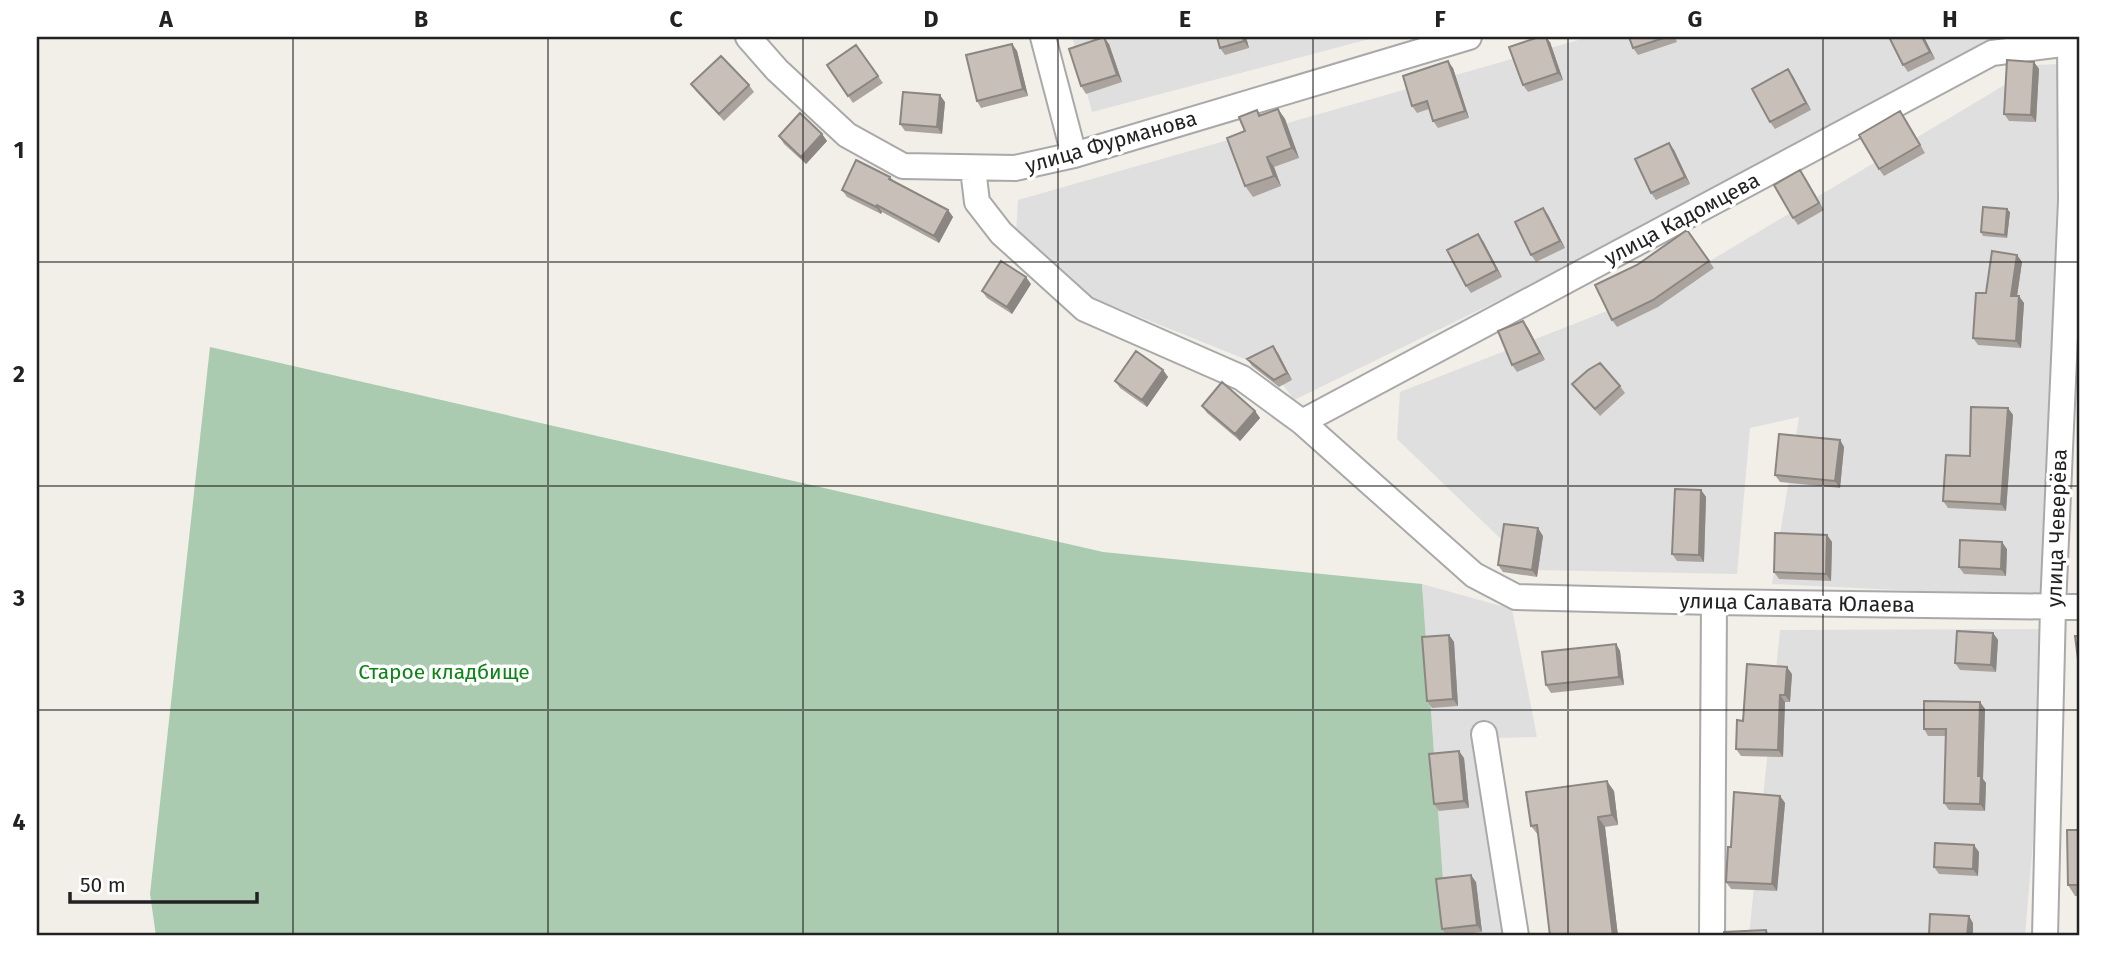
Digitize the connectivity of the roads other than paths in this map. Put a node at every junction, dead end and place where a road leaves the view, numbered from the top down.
1 (748, 37) edge
2 (1043, 37) edge
3 (1469, 37) edge
4 (2070, 40) edge
5 (1074, 155) junction
6 (973, 169) junction
7 (2075, 200) edge
8 (1302, 422) junction
9 (1714, 602) junction
10 (2053, 607) junction
11 (2079, 607) edge
12 (1484, 734) dead end
13 (1516, 936) edge
14 (1713, 936) edge
15 (2045, 936) edge

1 - 6 street, улица Фурманова
2 - 5 street
3 - 5 street, улица Фурманова
4 - 7 street, улица Чеверёва
4 - 8 street, улица Кадомцева
5 - 6 street, улица Фурманова
6 - 8 street
7 - 10 street, улица Чеверёва
8 - 9 street, улица Салавата Юлаева
9 - 10 street, улица Салавата Юлаева
9 - 14 street
10 - 11 street, улица Салавата Юлаева
10 - 15 street, улица Чеверёва
12 - 13 street

